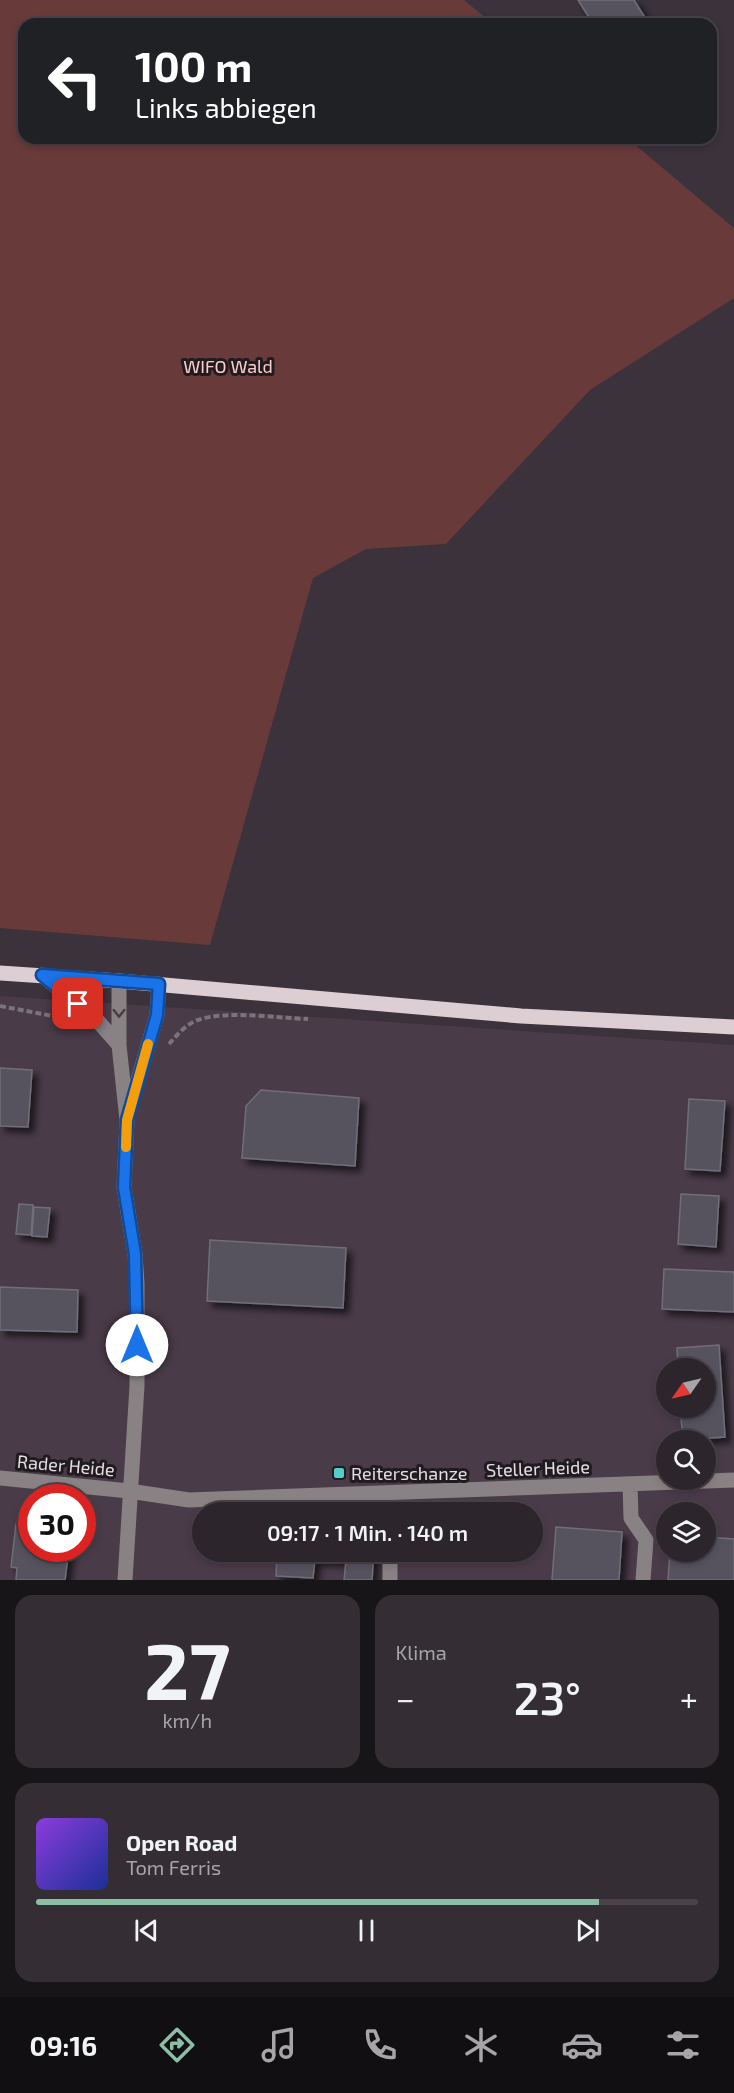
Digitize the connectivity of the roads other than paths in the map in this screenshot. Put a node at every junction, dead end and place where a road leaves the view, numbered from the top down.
1 (0, 973) edge
2 (42, 975) junction
3 (119, 981) junction
4 (159, 984) junction
5 (734, 1027) edge
6 (119, 1045) junction
7 (127, 1120) junction
8 (0, 1478) edge
9 (734, 1480) edge
10 (630, 1484) junction
11 (129, 1491) junction
12 (390, 1494) junction
13 (390, 1502) edge
14 (390, 1562) edge
15 (124, 1580) edge
16 (390, 1580) edge
17 (643, 1580) edge

1 - 2 main road
2 - 3 main road
2 - 6 street
3 - 4 main road
3 -> 6 street
4 - 5 main road
4 - 7 street
6 - 7 street
7 - 11 street
8 - 11 street, Rader Heide
9 - 10 street, Steller Heide
10 - 12 street, Steller Heide
10 - 17 street
11 - 12 street, Steller Heide
11 - 15 street
12 - 13 street
14 - 16 street

